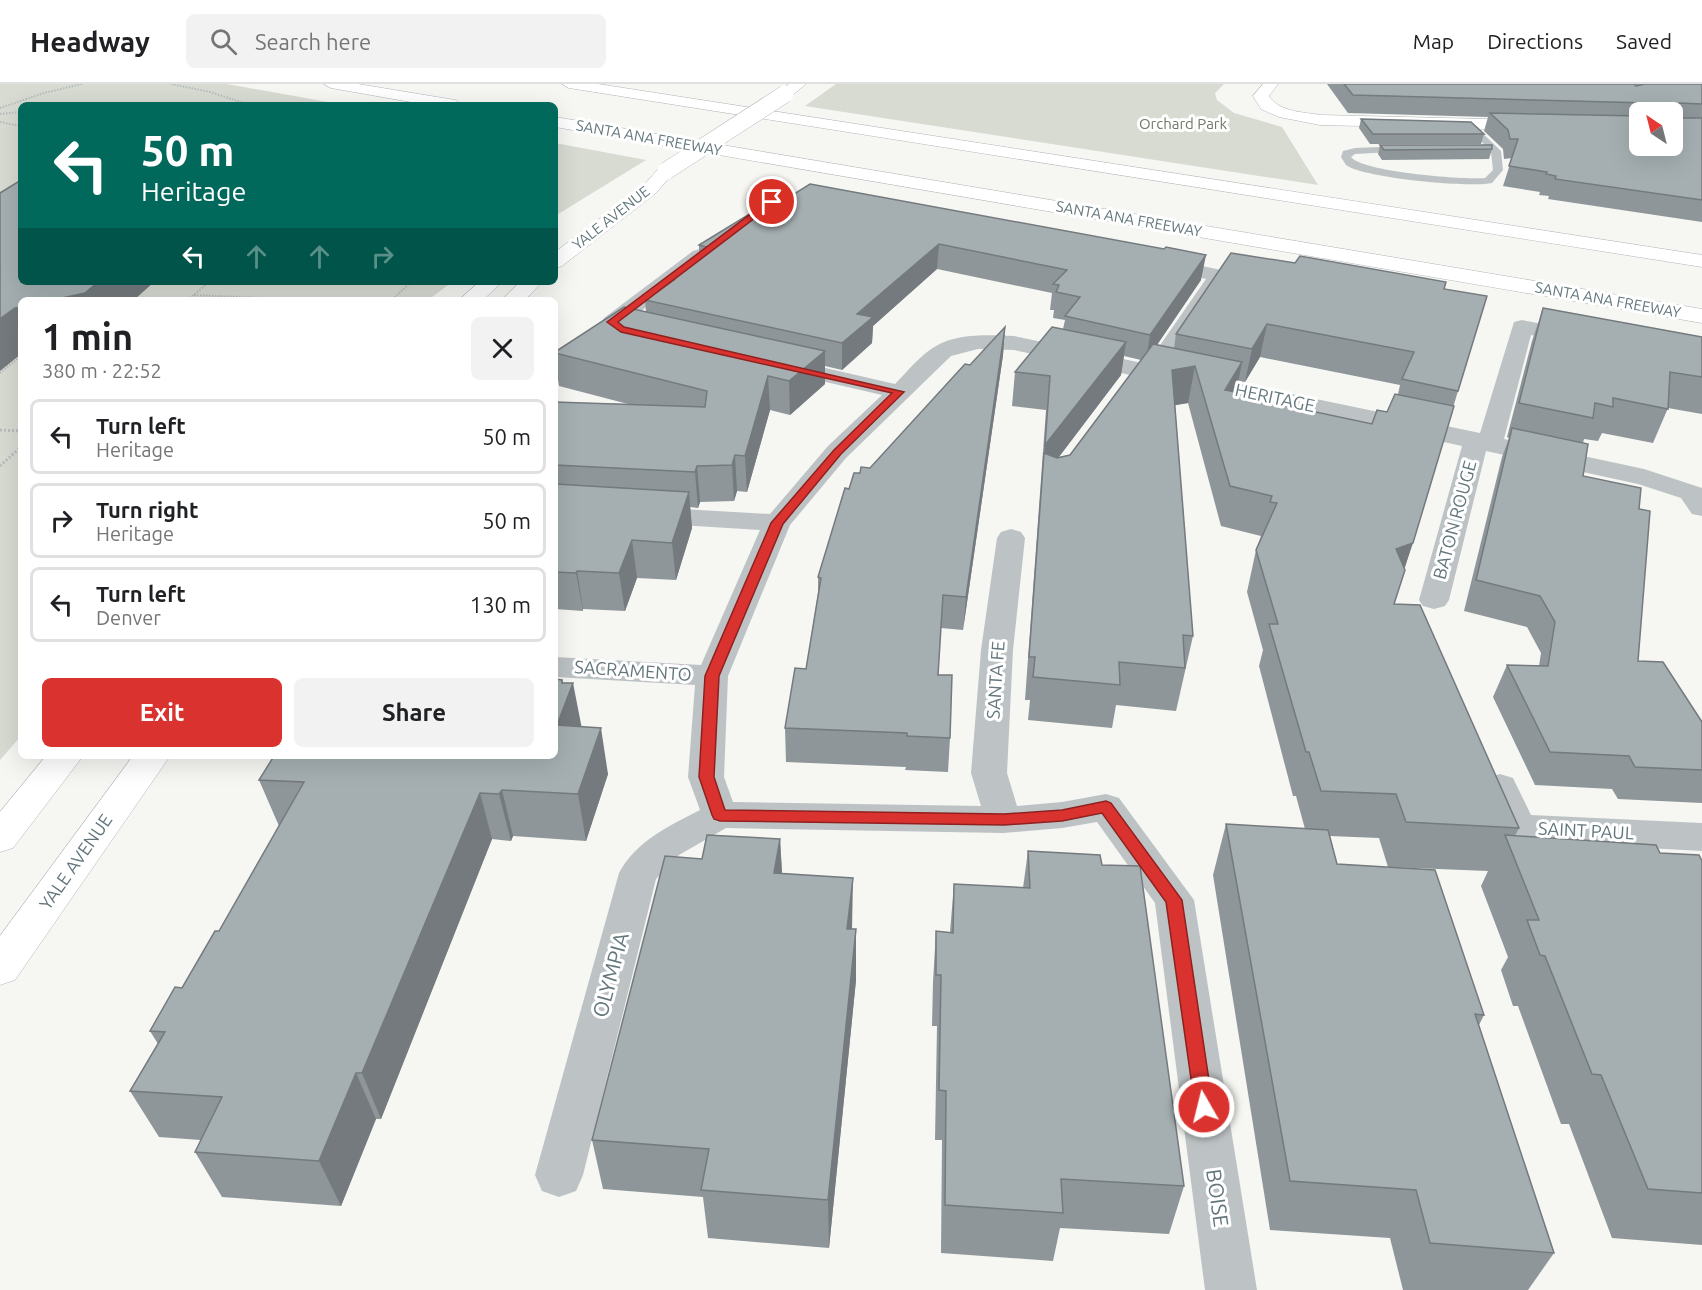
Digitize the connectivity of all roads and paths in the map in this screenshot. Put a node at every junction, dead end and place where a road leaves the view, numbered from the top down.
1 (82, 84) edge
2 (171, 84) edge
3 (331, 84) edge
4 (569, 84) edge
5 (800, 84) edge
6 (1271, 84) edge
7 (241, 102) edge
8 (437, 102) edge
9 (1320, 104) dead end
10 (0, 108) edge
11 (18, 112) edge
12 (0, 114) edge
13 (0, 122) edge
14 (558, 123) edge
15 (1469, 123) junction
16 (18, 125) edge
17 (1413, 149) edge
18 (1481, 149) edge
19 (1493, 149) junction
20 (666, 171) junction
21 (583, 218) dead end
22 (715, 244) edge
23 (1135, 258) edge
24 (558, 260) edge
25 (1702, 261) edge
26 (206, 285) edge
27 (408, 285) edge
28 (488, 285) edge
29 (529, 285) edge
30 (194, 295) junction
31 (192, 297) edge
32 (240, 297) edge
33 (395, 297) edge
34 (474, 297) edge
35 (516, 297) edge
36 (1702, 316) edge
37 (655, 337) edge
38 (1600, 342) edge
39 (18, 358) edge
40 (760, 360) edge
41 (0, 373) edge
42 (1140, 376) junction
43 (899, 392) junction
44 (0, 430) edge
45 (18, 431) edge
46 (1483, 442) junction
47 (18, 450) edge
48 (0, 466) edge
49 (1702, 508) edge
50 (625, 514) edge
51 (777, 523) junction
52 (1011, 538) dead end
53 (1434, 600) dead end
54 (558, 667) edge
55 (712, 676) junction
56 (1486, 755) edge
57 (63, 759) edge
58 (150, 759) edge
59 (720, 815) junction
60 (1004, 820) junction
61 (0, 838) edge
62 (1689, 846) edge
63 (0, 968) edge
64 (559, 1175) dead end
65 (1231, 1290) edge

1 - 10 path
2 - 7 path
3 - 8 main road
4 - 25 main road
5 - 20 main road, YALE AVENUE, bridge
6 - 15 main road
9 - 15 main road
11 - 12 path
13 - 16 path
14 - 36 main road, SANTA ANA FREEWAY
15 - 19 lane
17 - 19 lane
18 - 19 lane
20 - 21 main road, YALE AVENUE
20 - 24 main road, YALE AVENUE
22 - 37 street
23 - 42 street
26 - 30 path
27 - 33 path
28 - 34 main road
29 - 35 main road
30 - 31 path
30 - 32 path
38 - 46 street, BATON ROUGE
39 - 41 path
40 - 43 street
42 - 43 street, HERITAGE
42 - 46 street, HERITAGE
43 - 51 street, HERITAGE
44 - 45 path
46 - 49 street, HERITAGE
46 - 53 street, BATON ROUGE
47 - 48 path
50 - 51 street
51 - 55 street, HERITAGE
52 - 60 street, SANTA FE
54 - 55 street, SACRAMENTO
55 - 59 street, HERITAGE
56 - 62 street, SAINT PAUL
57 - 61 main road
58 - 63 main road, YALE AVENUE
59 - 60 street
59 - 64 street, OLYMPIA
60 - 65 street, BOISE

